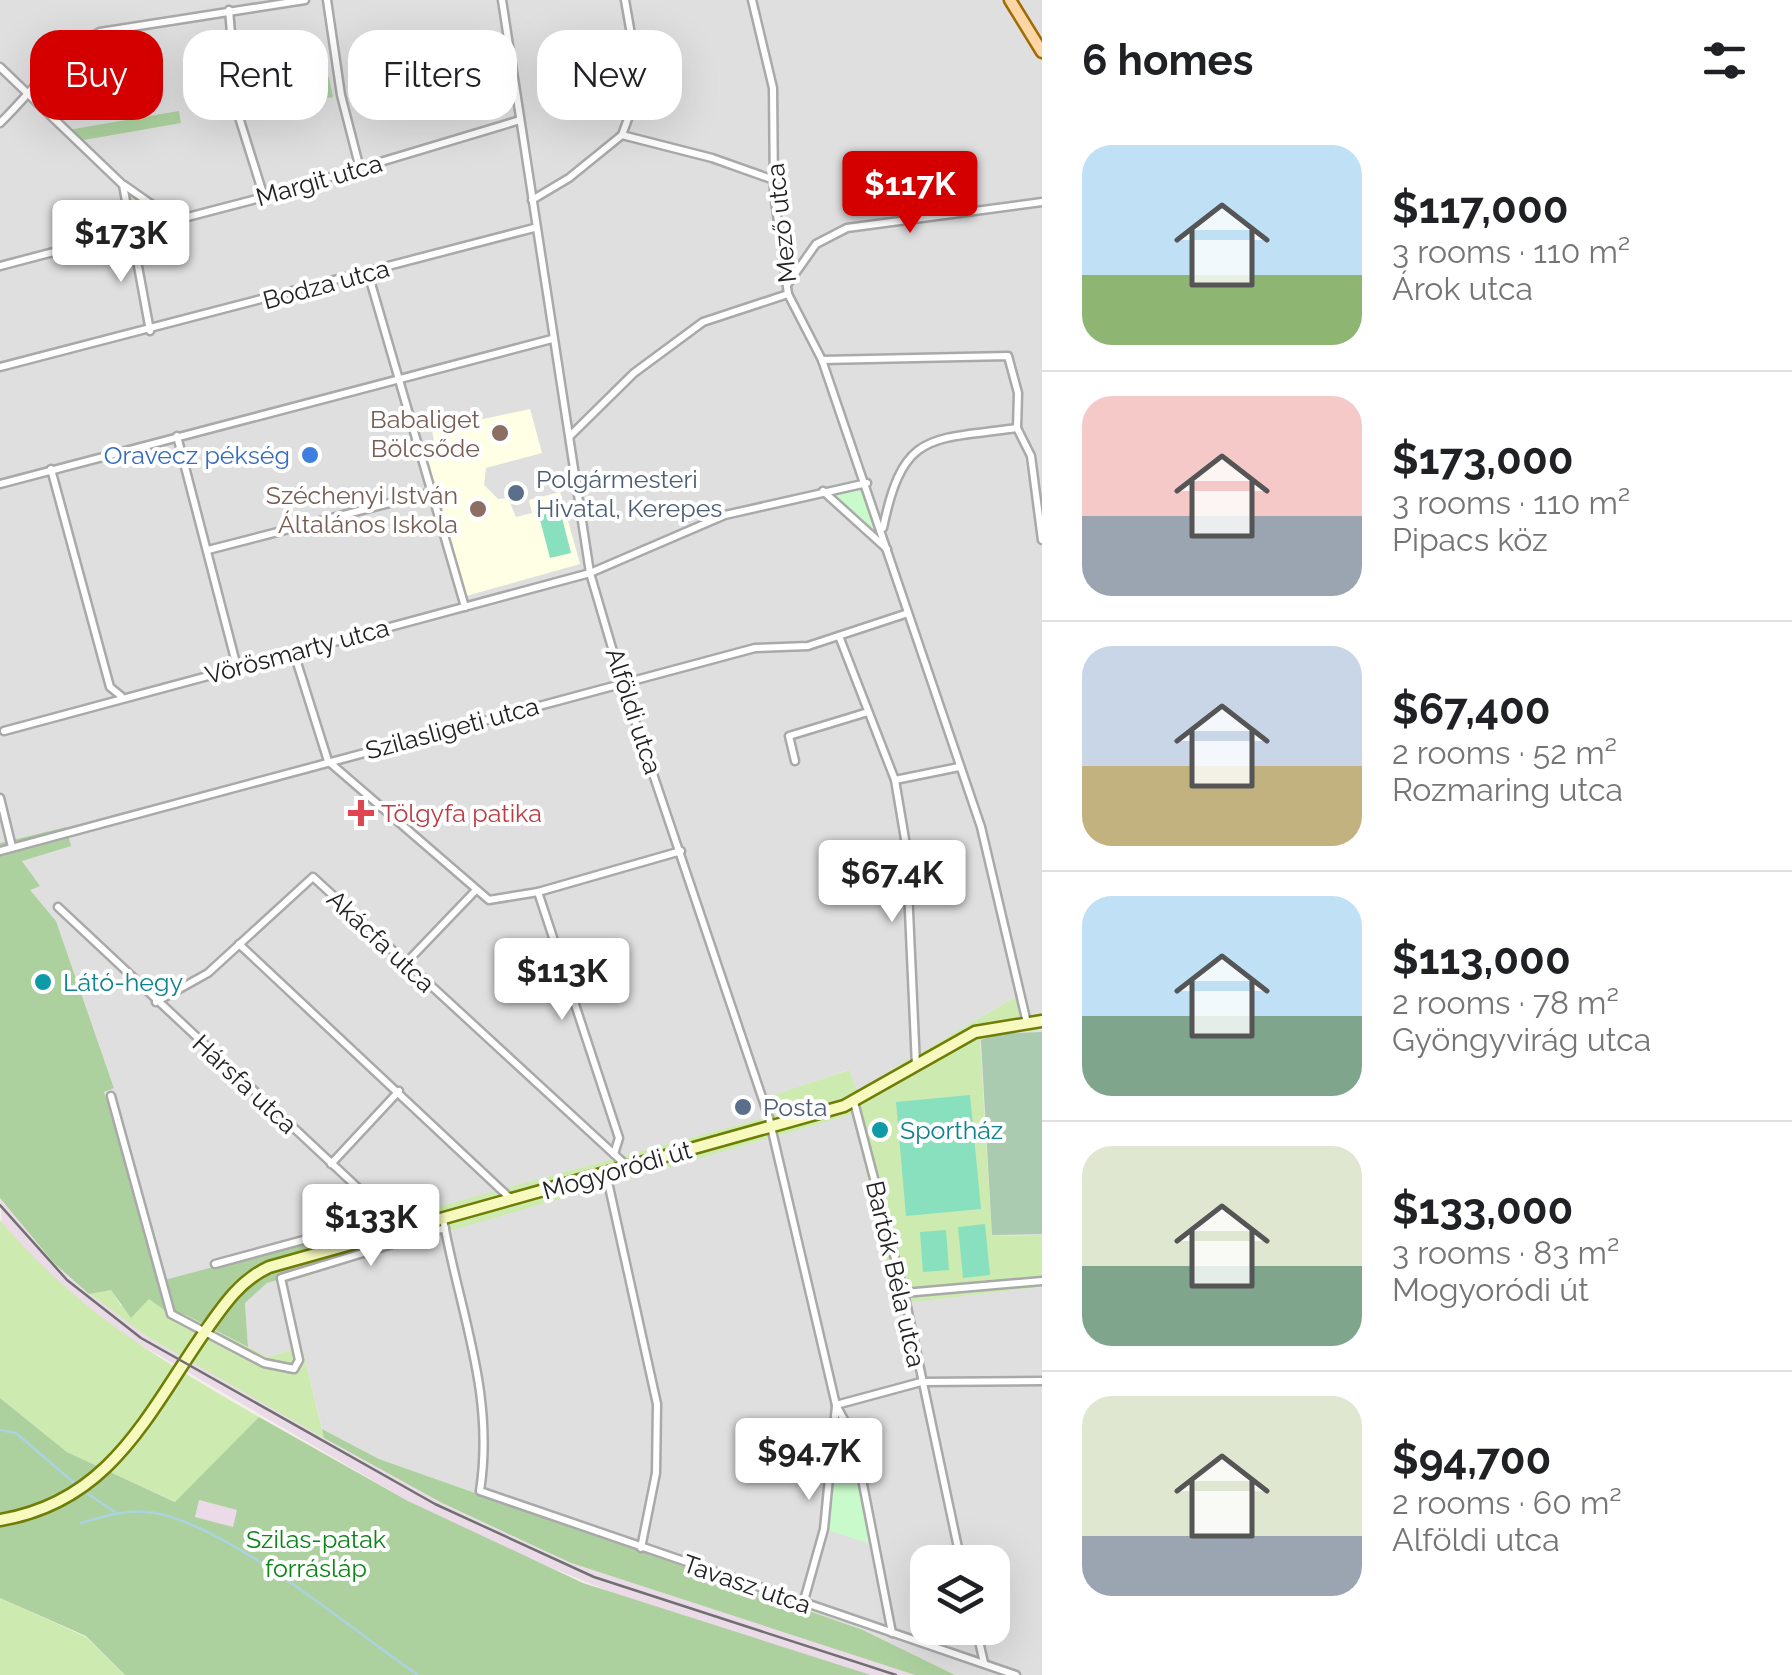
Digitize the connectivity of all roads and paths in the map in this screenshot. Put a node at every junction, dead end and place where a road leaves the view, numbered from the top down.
1 (306, 0) edge
2 (327, 0) edge
3 (502, 0) edge
4 (625, 0) edge
5 (752, 0) edge
6 (1010, 0) edge
7 (230, 10) junction
8 (112, 30) edge
9 (1042, 52) edge
10 (0, 67) edge
11 (30, 92) edge
12 (30, 94) edge
13 (58, 120) edge
14 (520, 120) junction
15 (0, 123) edge
16 (622, 135) junction
17 (360, 169) junction
18 (774, 180) junction
19 (122, 185) junction
20 (264, 197) junction
21 (532, 200) junction
22 (1042, 202) edge
23 (172, 219) junction
24 (534, 228) junction
25 (129, 232) junction
26 (0, 266) edge
27 (368, 273) junction
28 (787, 290) junction
29 (150, 331) junction
30 (552, 339) junction
31 (822, 360) junction
32 (0, 368) edge
33 (400, 379) junction
34 (1017, 428) junction
35 (177, 436) junction
36 (569, 437) junction
37 (51, 469) junction
38 (867, 483) junction
39 (0, 484) edge
40 (824, 491) junction
41 (432, 492) junction
42 (882, 529) junction
43 (1042, 540) edge
44 (208, 550) junction
45 (888, 550) junction
46 (590, 573) junction
47 (465, 607) junction
48 (905, 614) junction
49 (838, 635) junction
50 (294, 652) junction
51 (238, 667) junction
52 (622, 682) junction
53 (127, 697) junction
54 (868, 712) junction
55 (4, 732) dead end
56 (328, 760) junction
57 (795, 760) dead end
58 (959, 767) junction
59 (895, 780) junction
60 (0, 798) edge
61 (12, 847) junction
62 (682, 850) junction
63 (0, 851) edge
64 (476, 890) junction
65 (538, 892) junction
66 (58, 907) dead end
67 (238, 944) junction
68 (404, 965) junction
69 (156, 1002) junction
70 (1042, 1021) edge
71 (1026, 1023) junction
72 (916, 1068) junction
73 (399, 1091) junction
74 (112, 1096) dead end
75 (854, 1102) junction
76 (772, 1127) junction
77 (614, 1154) junction
78 (331, 1164) junction
79 (628, 1167) junction
80 (606, 1172) junction
81 (512, 1199) junction
82 (444, 1224) junction
83 (215, 1264) dead end
84 (1042, 1282) edge
85 (904, 1293) junction
86 (204, 1332) junction
87 (1042, 1381) edge
88 (920, 1382) junction
89 (836, 1405) junction
90 (0, 1520) edge
91 (958, 1545) edge
92 (640, 1548) junction
93 (802, 1604) junction
94 (892, 1633) junction
95 (980, 1645) edge
96 (985, 1664) junction
97 (1016, 1675) edge

1 - 7 street
2 - 17 street
3 - 14 street, Alföldi utca
4 - 16 street
5 - 18 street, Mező utca
6 - 9 main road
7 - 8 street
7 - 20 street
10 - 11 street
12 - 15 street
13 - 19 street
14 - 17 street, Margit utca
14 - 21 street, Alföldi utca
16 - 18 street
16 - 21 street
17 - 20 street, Margit utca
18 - 28 street, Mező utca
19 - 23 street
19 - 25 street
20 - 23 street, Margit utca
21 - 24 street, Alföldi utca
22 - 28 street
23 - 25 street, Margit utca
24 - 27 street, Bodza utca
24 - 30 street, Alföldi utca
25 - 26 street, Margit utca
25 - 29 street
27 - 29 street, Bodza utca
27 - 33 street
28 - 31 street, Mező utca
28 - 36 street
29 - 32 street, Bodza utca
30 - 33 street
30 - 36 street, Alföldi utca
31 - 34 street
31 - 38 street, Mező utca
33 - 35 street
33 - 41 street
34 - 42 street
34 - 43 street
35 - 37 street
35 - 44 street
36 - 46 street, Alföldi utca
37 - 39 street
37 - 53 street
38 - 40 street, Vörösmarty utca
38 - 42 street, Mező utca
40 - 45 street
40 - 46 street, Vörösmarty utca
41 - 44 street
41 - 47 street
42 - 45 street, Mező utca
44 - 51 street
45 - 48 street, Mező utca
46 - 47 street, Vörösmarty utca
46 - 52 street, Alföldi utca
47 - 50 street, Vörösmarty utca
48 - 49 street, Szilasligeti utca
48 - 58 street, Mező utca
49 - 52 street, Szilasligeti utca
49 - 54 street
50 - 51 street, Vörösmarty utca
50 - 56 street
51 - 53 street, Vörösmarty utca
52 - 56 street, Szilasligeti utca
52 - 62 street, Alföldi utca
53 - 55 street, Vörösmarty utca
54 - 57 street
54 - 59 street
56 - 61 street, Szilasligeti utca
56 - 64 street
58 - 59 street
58 - 71 street, Mező utca
59 - 72 street
60 - 61 street
61 - 63 street, Szilasligeti utca
62 - 65 street
62 - 76 street, Alföldi utca
64 - 65 street
64 - 68 street
65 - 77 street
66 - 69 street, Hársfa utca
67 - 68 street, Akácfa utca
67 - 69 street
67 - 73 street
68 - 77 street, Akácfa utca
69 - 78 street, Hársfa utca
70 - 71 street, Mogyoródi út
71 - 72 street, Mogyoródi út
72 - 75 street, Mogyoródi út
73 - 78 street
73 - 81 street
74 - 86 street
75 - 76 street, Mogyoródi út
75 - 85 street, Bartók Béla utca
76 - 79 street, Mogyoródi út
76 - 89 street, Alföldi utca
77 - 79 street, Akácfa utca
78 - 83 street, Hársfa utca
79 - 80 street, Mogyoródi út
80 - 81 street, Mogyoródi út
80 - 92 street
81 - 82 street, Mogyoródi út
82 - 86 street, Mogyoródi út
82 - 86 street, Mogyoródi út
82 - 92 street, Tavasz utca
84 - 85 street
85 - 88 street, Bartók Béla utca
86 - 90 street, Mogyoródi út
87 - 88 street
88 - 89 street
88 - 91 street, Bartók Béla utca
89 - 93 street, Alföldi utca
89 - 94 street, Alföldi utca
92 - 93 street, Tavasz utca
93 - 94 street, Tavasz utca
94 - 96 street, Tavasz utca
95 - 96 street
96 - 97 street, Tavasz utca

